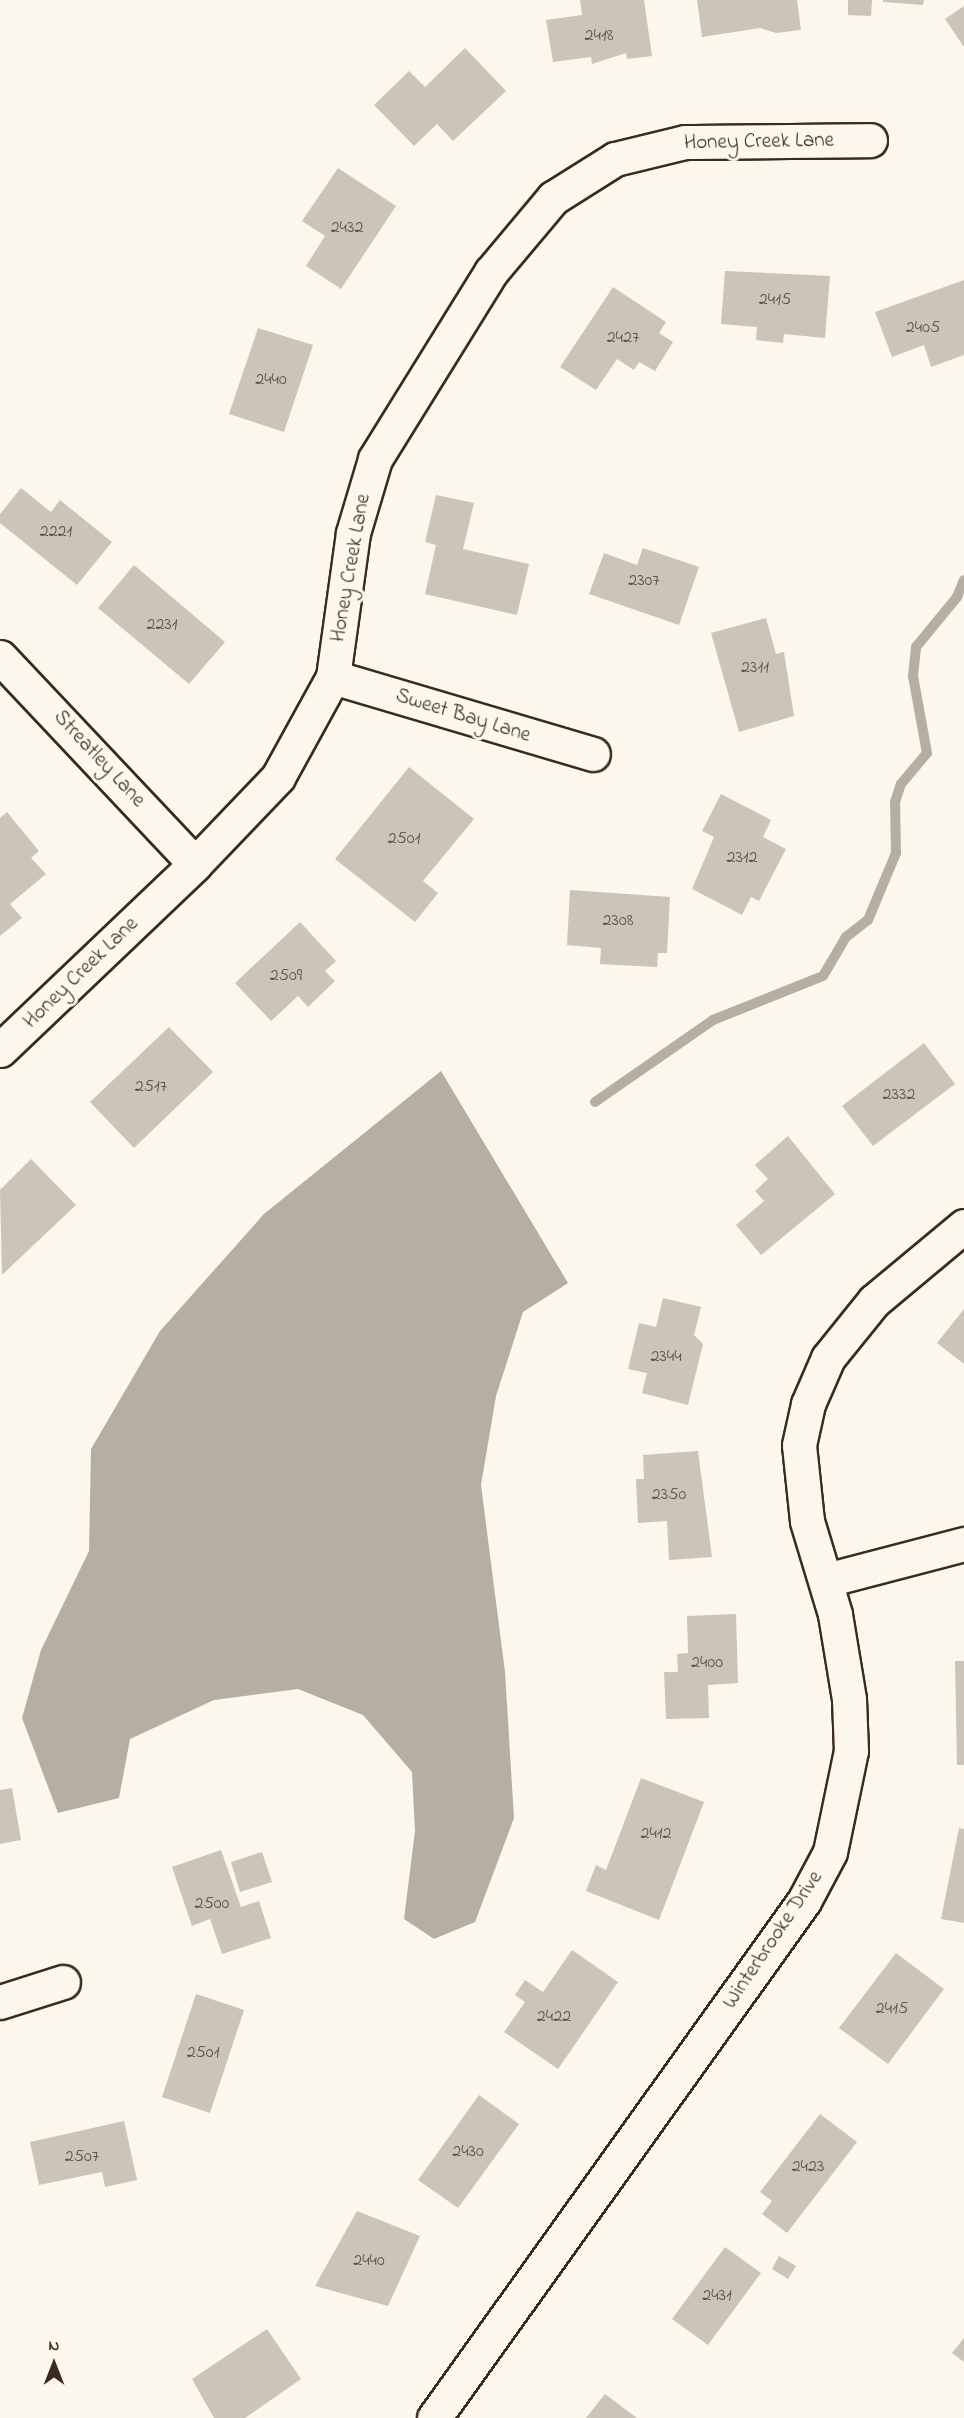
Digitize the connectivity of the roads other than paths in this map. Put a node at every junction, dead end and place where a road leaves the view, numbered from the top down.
1 (870, 140) dead end
2 (0, 657) edge
3 (333, 677) junction
4 (593, 754) dead end
5 (195, 864) junction
6 (0, 1050) edge
7 (964, 1226) edge
8 (964, 1544) edge
9 (826, 1580) junction
10 (63, 1982) dead end
11 (0, 2002) edge
12 (434, 2418) edge

1 - 3 street, Honey Creek Lane
2 - 5 street, Streatley Lane
3 - 4 street, Sweet Bay Lane
3 - 5 street, Honey Creek Lane
5 - 6 street, Honey Creek Lane
7 - 9 street, Winterbrooke Drive
8 - 9 street
9 - 12 street, Winterbrooke Drive
10 - 11 street

